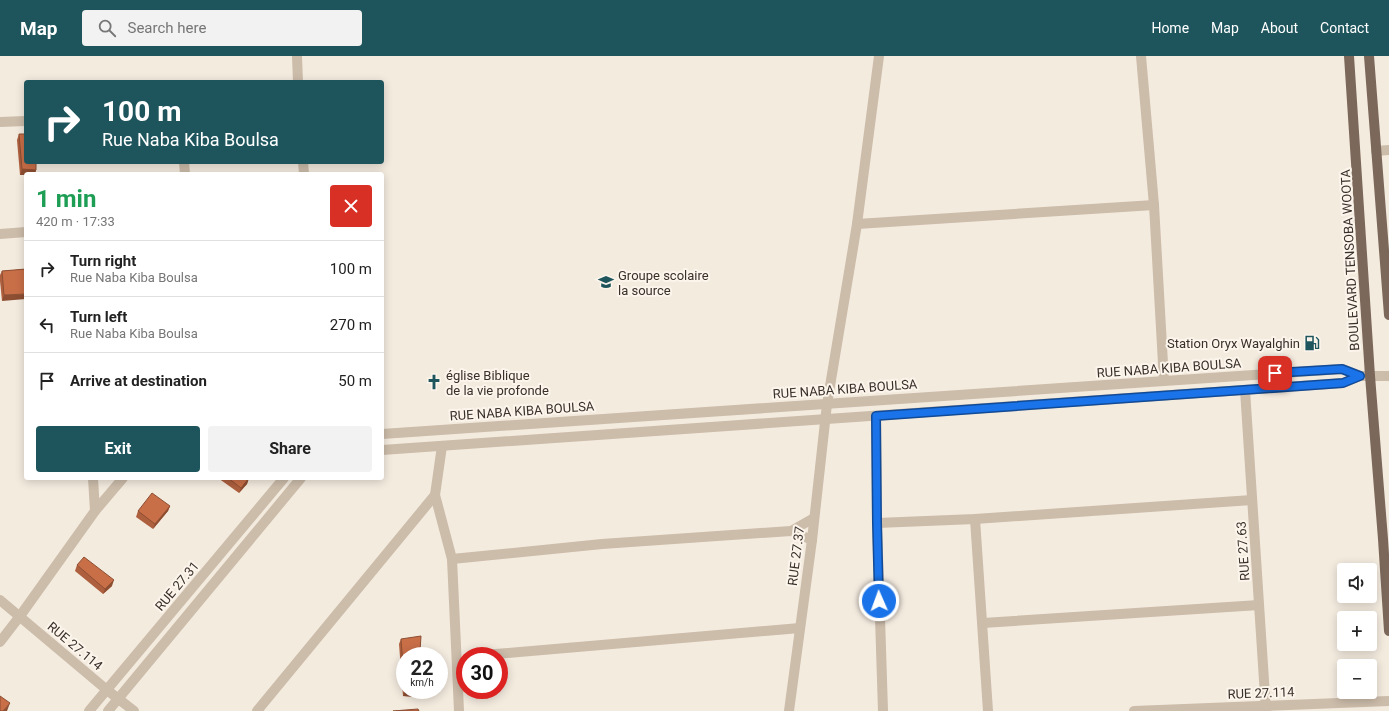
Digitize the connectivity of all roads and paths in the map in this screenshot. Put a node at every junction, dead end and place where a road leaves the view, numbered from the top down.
1 (297, 56) edge
2 (879, 56) edge
3 (1141, 56) edge
4 (1349, 56) edge
5 (1369, 56) edge
6 (298, 80) edge
7 (24, 121) edge
8 (0, 122) edge
9 (1389, 150) edge
10 (1376, 151) junction
11 (1154, 205) junction
12 (857, 224) junction
13 (24, 232) edge
14 (0, 234) edge
15 (1389, 315) edge
16 (1365, 376) junction
17 (1389, 376) edge
18 (1164, 381) junction
19 (1245, 390) junction
20 (827, 404) junction
21 (876, 416) junction
22 (826, 419) junction
23 (384, 434) edge
24 (442, 446) junction
25 (384, 450) edge
26 (93, 480) edge
27 (121, 480) edge
28 (282, 480) edge
29 (299, 480) edge
30 (435, 495) junction
31 (1252, 500) junction
32 (95, 511) junction
33 (814, 518) junction
34 (975, 519) junction
35 (877, 523) junction
36 (791, 531) junction
37 (812, 540) junction
38 (452, 559) junction
39 (0, 600) edge
40 (1260, 605) junction
41 (20, 616) junction
42 (983, 623) junction
43 (800, 628) junction
44 (1389, 631) edge
45 (0, 642) edge
46 (460, 647) edge
47 (508, 653) edge
48 (107, 690) junction
49 (118, 699) junction
50 (459, 699) edge
51 (1389, 701) edge
52 (1266, 708) edge
53 (1173, 710) edge
54 (89, 711) edge
55 (108, 711) edge
56 (134, 711) edge
57 (257, 711) edge
58 (459, 711) edge
59 (789, 711) edge
60 (883, 711) edge
61 (988, 711) edge
62 (1134, 711) edge

1 - 6 street
2 - 12 street, RUE 27.37
3 - 11 street
4 - 16 main road, BOULEVARD TENSOBA WOOTA
5 - 10 main road
7 - 8 street
9 - 10 street
10 - 15 main road
11 - 12 street
11 - 18 street
12 - 20 street, RUE 27.37
13 - 14 street
16 - 17 street
16 - 18 street, RUE NABA KIBA BOULSA
16 - 19 street, RUE NABA KIBA BOULSA
16 - 44 main road, BOULEVARD TENSOBA WOOTA
18 - 20 street, RUE NABA KIBA BOULSA
19 - 21 street, RUE NABA KIBA BOULSA
19 - 31 street, RUE 27.63
20 - 22 street, RUE 27.37
20 - 23 street, RUE NABA KIBA BOULSA
21 - 22 street, RUE NABA KIBA BOULSA
21 - 35 street
22 - 24 street, RUE NABA KIBA BOULSA
22 - 33 street, RUE 27.37
24 - 25 street, RUE NABA KIBA BOULSA
24 - 30 street
26 - 32 street
27 - 32 street
28 - 48 street, RUE 27.31
29 - 49 street, RUE 27.31
30 - 38 street
30 - 57 street
31 - 34 street
31 - 40 street, RUE 27.63
32 - 41 street
33 - 36 street
33 - 37 street, RUE 27.37
34 - 35 street
34 - 42 street
35 - 60 street
36 - 37 street
36 - 38 street
37 - 43 street, RUE 27.37
38 - 46 street
39 - 41 street, RUE 27.114
40 - 42 street
40 - 52 street, RUE 27.63
41 - 45 street
41 - 48 street, RUE 27.114
42 - 61 street
43 - 47 street
43 - 59 street, RUE 27.37
48 - 49 street, RUE 27.114
48 - 54 street, RUE 27.31
49 - 55 street, RUE 27.31
49 - 56 street, RUE 27.114
50 - 58 street
51 - 52 street, RUE 27.114
52 - 53 street, RUE 27.114
53 - 62 street, RUE 27.114

